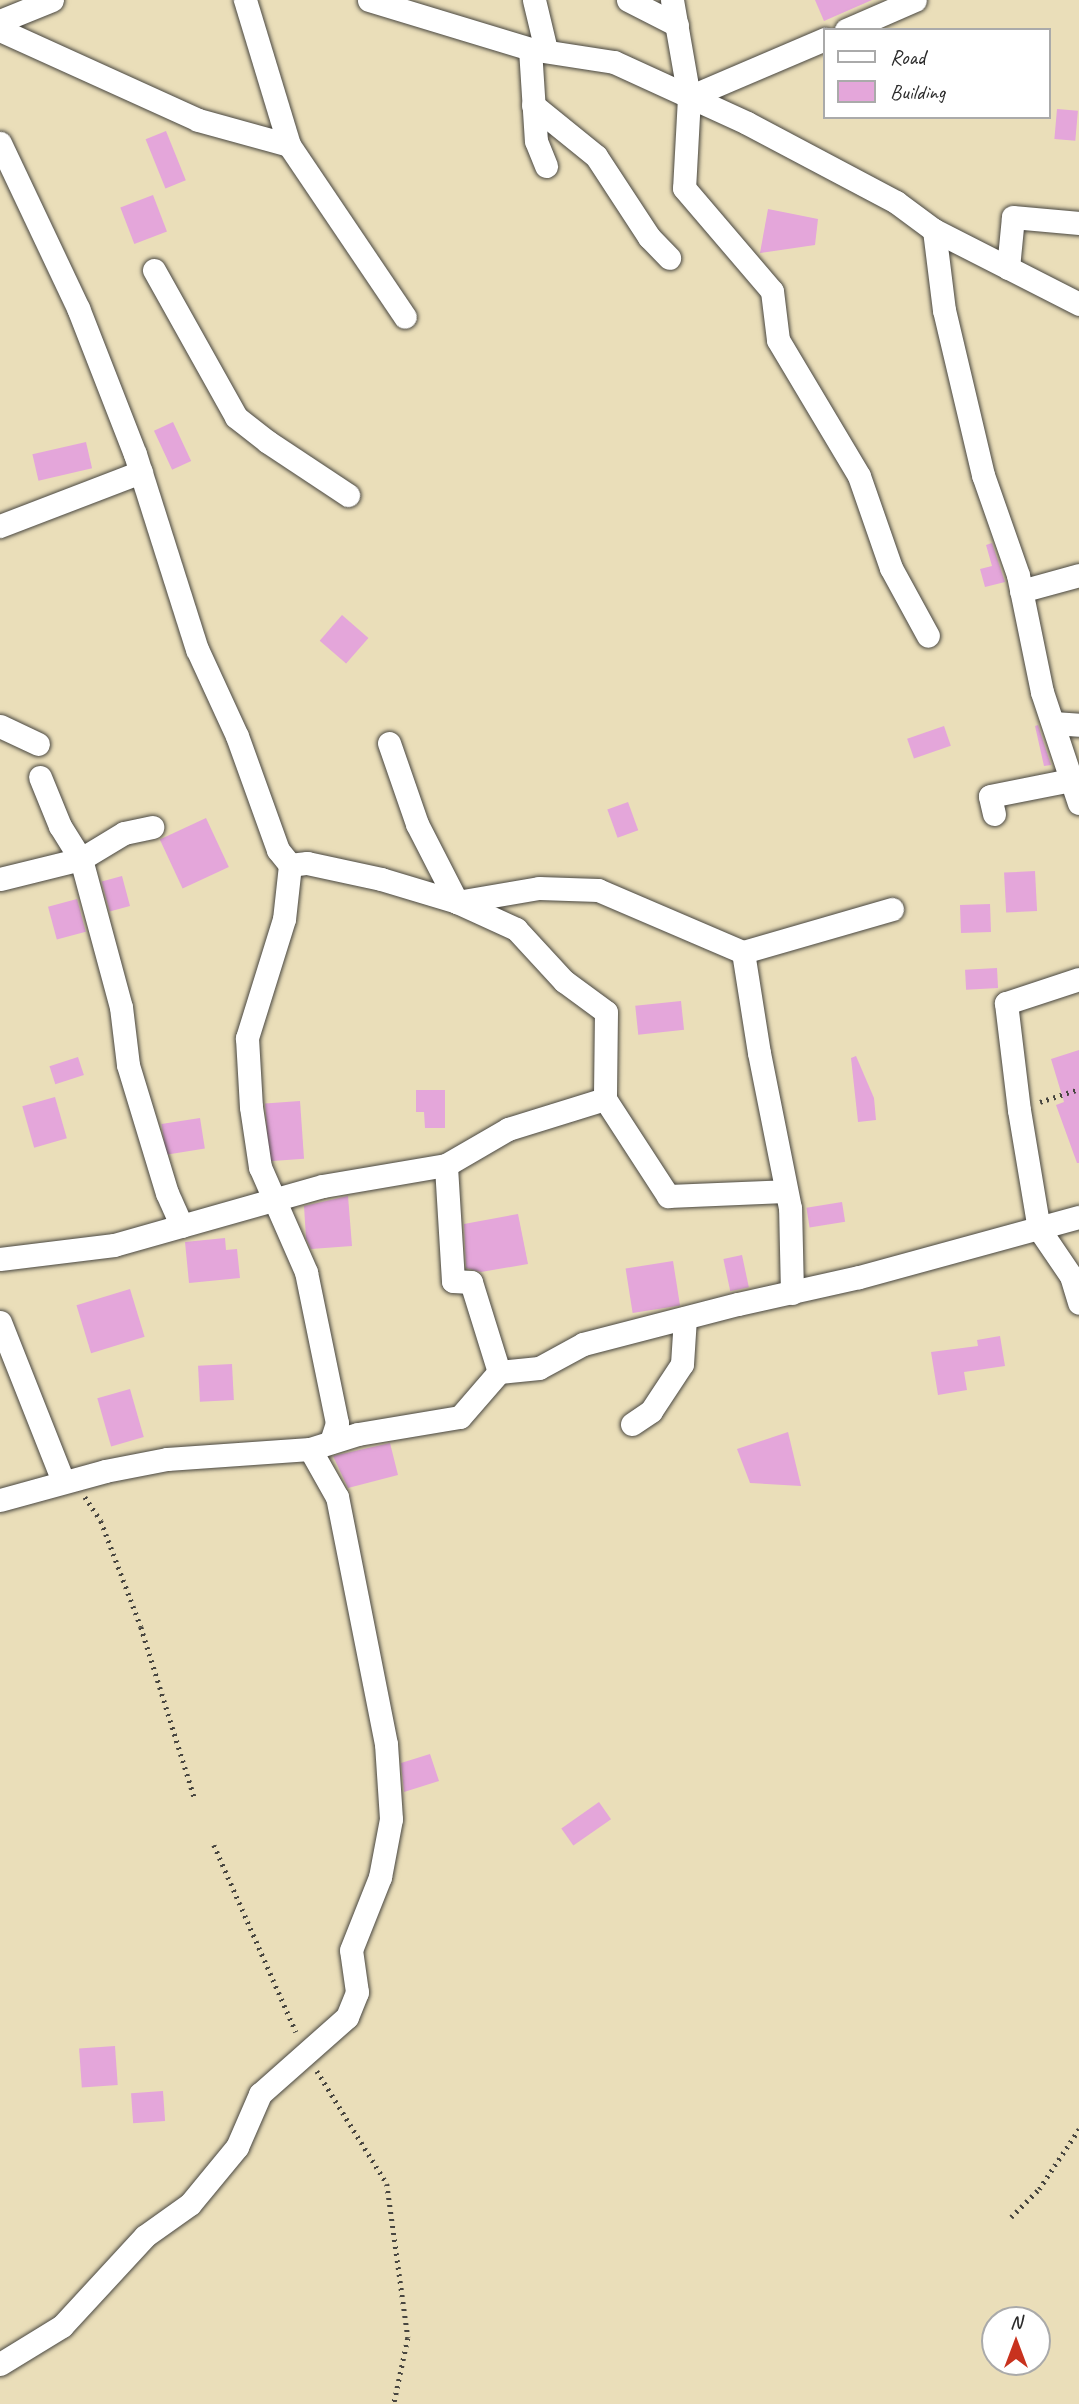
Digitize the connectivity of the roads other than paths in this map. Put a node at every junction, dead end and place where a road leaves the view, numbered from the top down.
1 (52, 0) edge
2 (244, 0) edge
3 (534, 0) edge
4 (628, 0) edge
5 (673, 0) edge
6 (915, 0) edge
7 (381, 2) edge
8 (0, 21) edge
9 (677, 25) junction
10 (851, 28) edge
11 (0, 30) edge
12 (824, 38) edge
13 (538, 50) junction
14 (689, 97) junction
15 (533, 105) junction
16 (289, 145) junction
17 (1, 146) edge
18 (546, 166) dead end
19 (1079, 223) edge
20 (934, 230) junction
21 (669, 258) dead end
22 (1008, 268) junction
23 (154, 270) dead end
24 (1079, 304) edge
25 (405, 317) dead end
26 (141, 472) junction
27 (348, 495) dead end
28 (0, 526) edge
29 (1079, 575) edge
30 (1021, 591) junction
31 (928, 636) dead end
32 (1053, 723) junction
33 (1079, 725) edge
34 (0, 726) edge
35 (390, 743) dead end
36 (38, 744) dead end
37 (40, 777) dead end
38 (1071, 780) junction
39 (1079, 803) edge
40 (994, 814) dead end
41 (152, 827) dead end
42 (81, 859) junction
43 (290, 865) junction
44 (0, 879) edge
45 (457, 902) junction
46 (892, 909) dead end
47 (743, 952) junction
48 (1079, 979) edge
49 (605, 1099) junction
50 (446, 1165) junction
51 (785, 1191) junction
52 (275, 1200) junction
53 (1079, 1217) edge
54 (182, 1226) junction
55 (1039, 1229) junction
56 (0, 1259) edge
57 (792, 1293) junction
58 (1079, 1303) edge
59 (685, 1318) junction
60 (0, 1322) edge
61 (499, 1372) junction
62 (632, 1424) dead end
63 (321, 1446) junction
64 (68, 1480) junction
65 (0, 1500) edge
66 (0, 2364) edge

1 - 8 street
2 - 16 street
3 - 13 street
4 - 9 street
5 - 9 street
6 - 10 street
7 - 13 street
9 - 14 street
11 - 16 street
12 - 14 street
13 - 14 street
13 - 15 street
14 - 20 street
14 - 31 street
15 - 18 street
15 - 21 street
16 - 25 street
17 - 26 street
19 - 22 street
20 - 22 street
20 - 30 street
22 - 24 street
23 - 27 street
26 - 28 street
26 - 43 street
29 - 30 street
30 - 32 street
32 - 33 street
32 - 38 street
34 - 36 street
35 - 45 street
37 - 42 street
38 - 39 street
38 - 40 street
41 - 42 street
42 - 44 street
42 - 54 street
43 - 45 street
43 - 52 street
45 - 47 street
45 - 49 street
46 - 47 street
47 - 51 street
48 - 55 street
49 - 50 street
49 - 51 street
50 - 52 street
50 - 61 street
51 - 57 street
52 - 54 street
52 - 63 street
53 - 55 street
54 - 56 street
55 - 57 street
55 - 58 street
57 - 59 street
59 - 61 street
59 - 62 street
60 - 64 street
61 - 63 street
63 - 64 street
63 - 66 street
64 - 65 street

